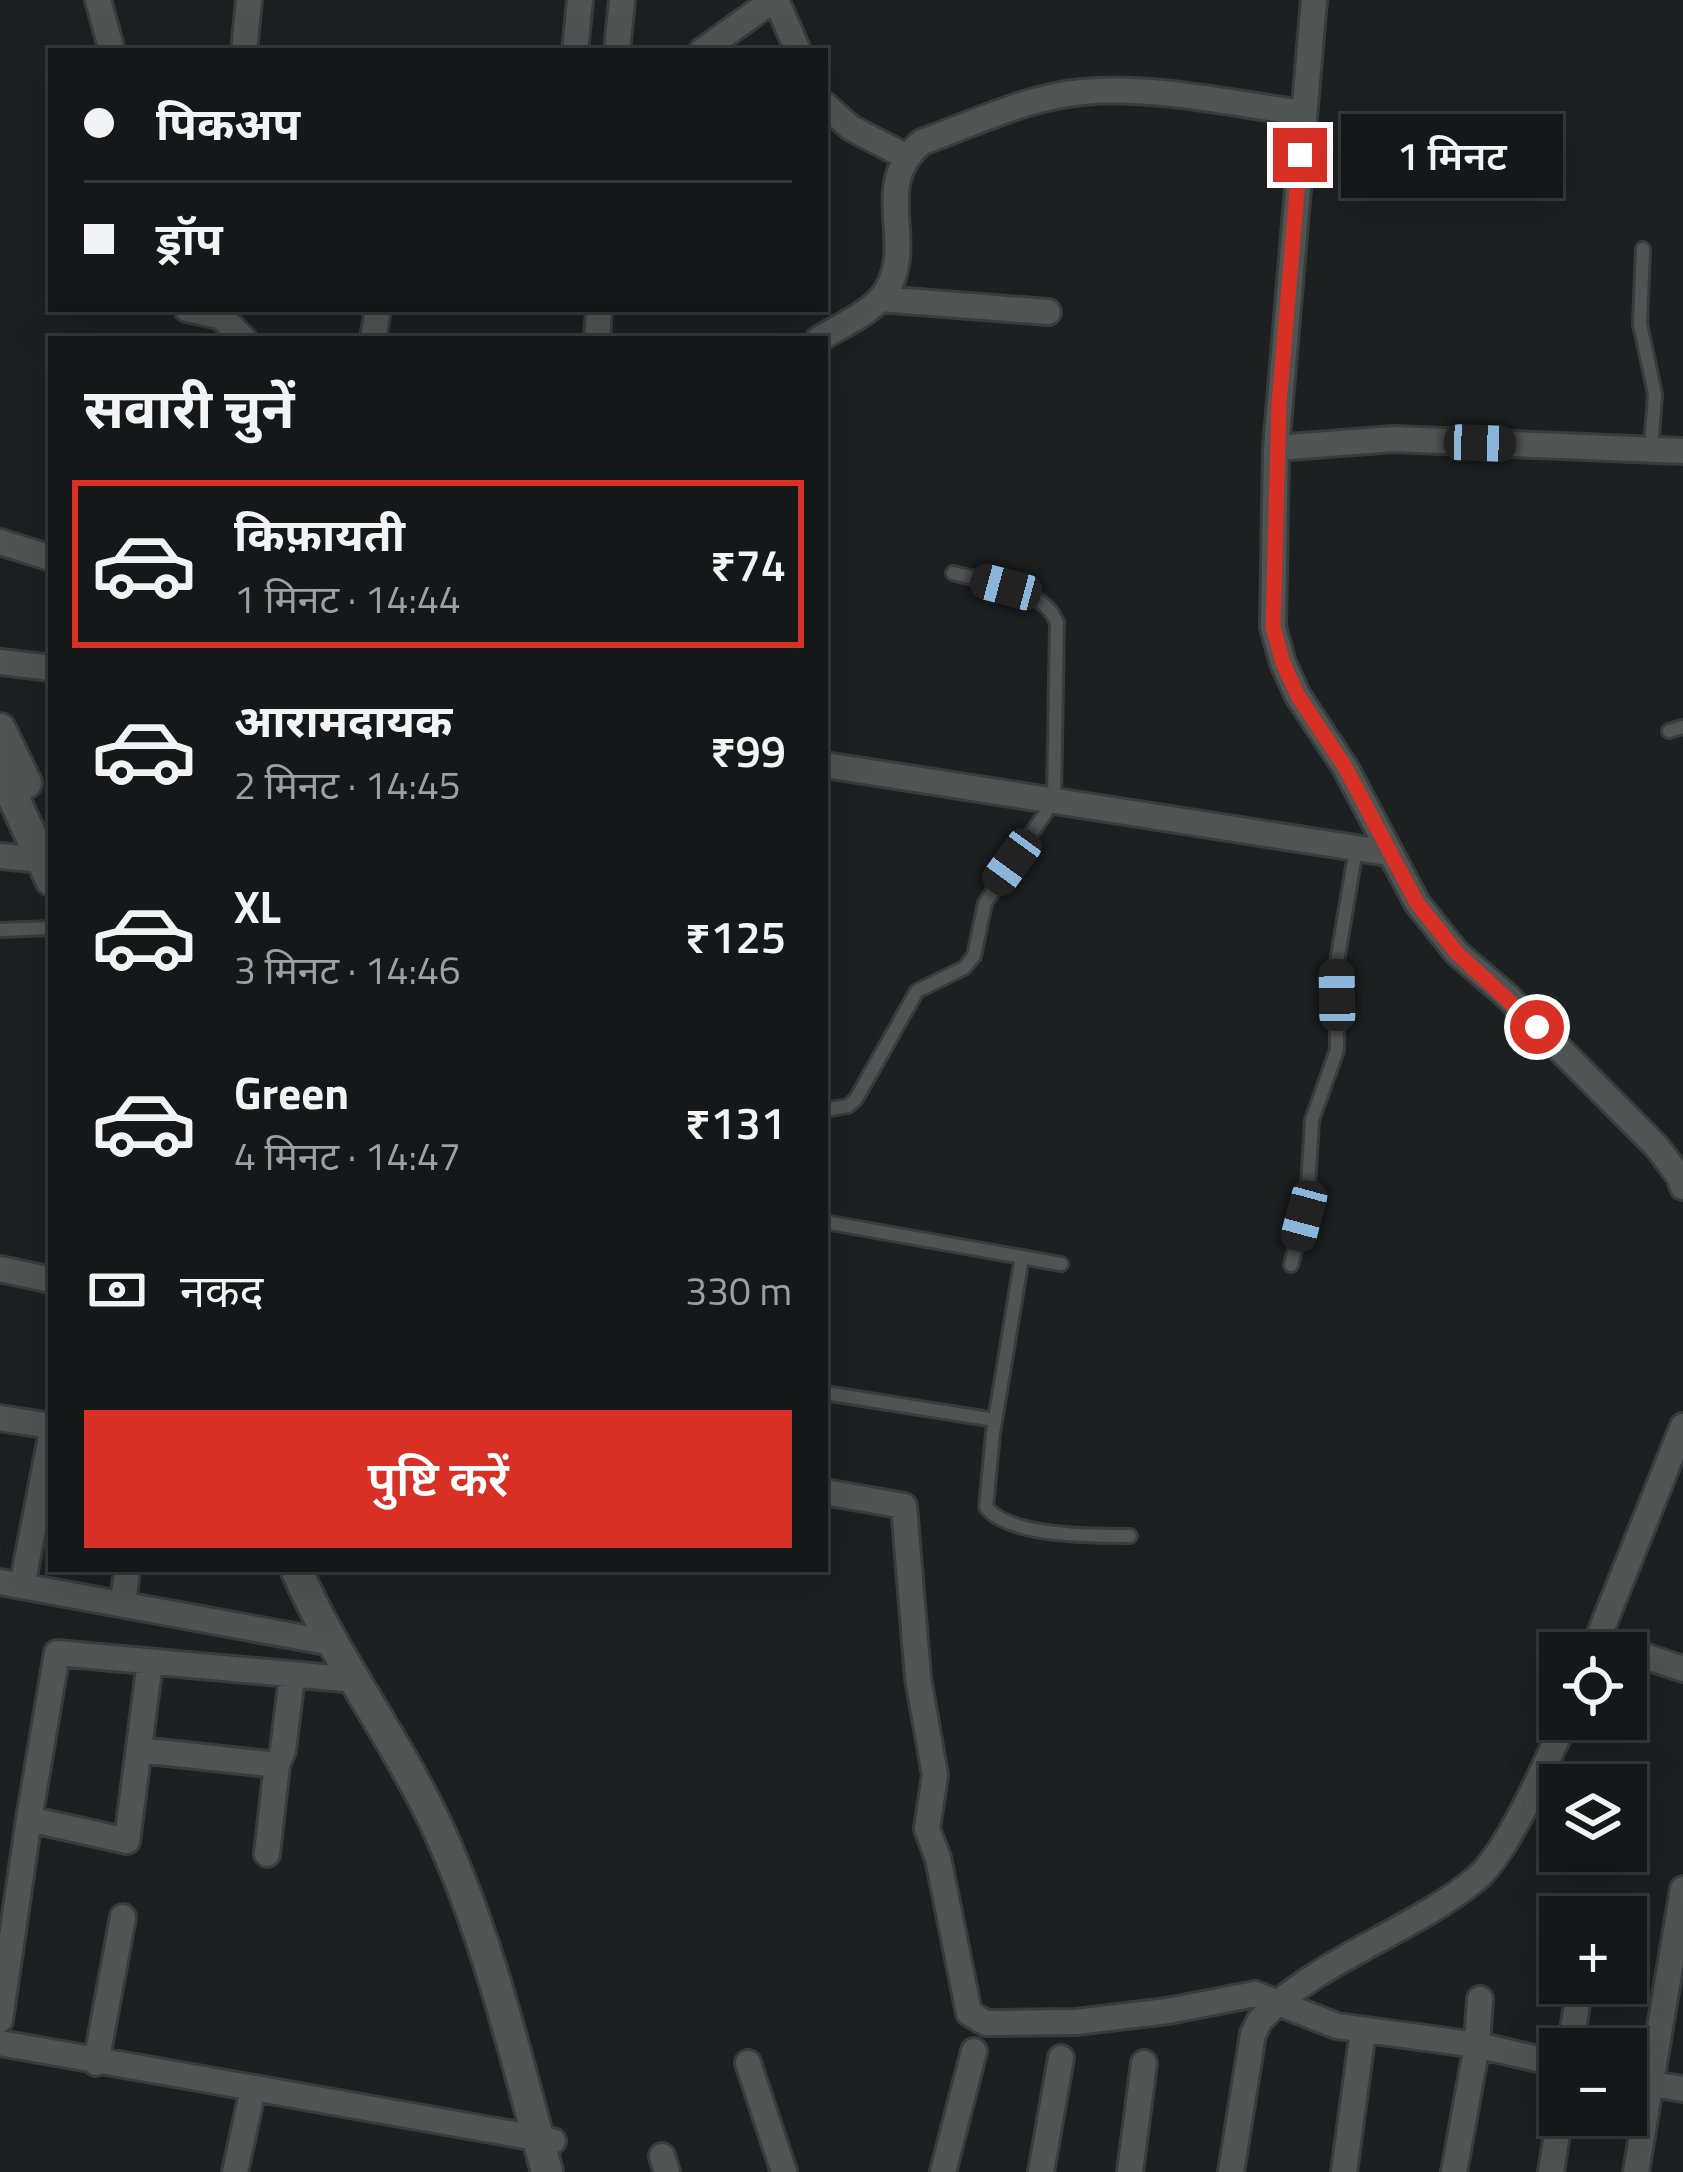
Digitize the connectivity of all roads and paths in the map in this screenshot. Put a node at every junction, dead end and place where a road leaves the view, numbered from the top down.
1 (98, 0) edge
2 (249, 0) edge
3 (580, 0) edge
4 (622, 0) edge
5 (775, 0) edge
6 (1314, 0) edge
7 (111, 48) edge
8 (244, 48) edge
9 (575, 48) edge
10 (617, 48) edge
11 (706, 48) edge
12 (797, 48) edge
13 (828, 108) edge
14 (1304, 113) junction
15 (905, 156) junction
16 (1643, 249) dead end
17 (880, 299) junction
18 (1048, 312) dead end
19 (220, 313) edge
20 (241, 336) edge
21 (824, 336) edge
22 (1276, 448) junction
23 (1651, 450) junction
24 (1683, 451) edge
25 (0, 542) edge
26 (48, 557) edge
27 (953, 573) dead end
28 (0, 662) edge
29 (48, 668) edge
30 (0, 729) edge
31 (828, 766) edge
32 (0, 768) edge
33 (1054, 800) junction
34 (1357, 847) junction
35 (1388, 853) junction
36 (0, 856) edge
37 (48, 859) edge
38 (48, 928) edge
39 (0, 930) edge
40 (828, 1109) edge
41 (1682, 1179) edge
42 (828, 1223) edge
43 (1022, 1257) junction
44 (1061, 1264) dead end
45 (1291, 1265) dead end
46 (0, 1269) edge
47 (48, 1279) edge
48 (828, 1393) edge
49 (0, 1418) edge
50 (995, 1420) junction
51 (48, 1426) edge
52 (1683, 1426) edge
53 (48, 1448) edge
54 (828, 1493) edge
55 (1130, 1536) dead end
56 (127, 1572) edge
57 (297, 1572) edge
58 (315, 1572) edge
59 (11, 1584) edge
60 (123, 1603) junction
61 (1600, 1632) edge
62 (332, 1643) junction
63 (1647, 1660) edge
64 (150, 1663) junction
65 (1683, 1669) edge
66 (292, 1677) junction
67 (356, 1680) junction
68 (1555, 1740) edge
69 (140, 1750) junction
70 (277, 1765) junction
71 (29, 1819) junction
72 (267, 1854) dead end
73 (1683, 1889) edge
74 (123, 1917) dead end
75 (1480, 1999) dead end
76 (1280, 2003) junction
77 (0, 2020) edge
78 (1363, 2031) junction
79 (0, 2043) edge
80 (1647, 2044) edge
81 (1477, 2045) junction
82 (974, 2051) dead end
83 (1061, 2057) dead end
84 (1539, 2059) edge
85 (96, 2062) junction
86 (748, 2063) dead end
87 (1144, 2063) dead end
88 (1647, 2084) edge
89 (253, 2089) junction
90 (1683, 2089) edge
91 (1557, 2136) edge
92 (1637, 2136) edge
93 (546, 2150) edge
94 (235, 2172) edge
95 (561, 2172) edge
96 (784, 2172) edge
97 (943, 2172) edge
98 (1041, 2172) edge
99 (1130, 2172) edge
100 (1231, 2172) edge
101 (1344, 2172) edge
102 (1454, 2172) edge
103 (1551, 2172) edge
104 (1636, 2172) edge

1 - 7 street
2 - 8 street
3 - 9 street
4 - 10 street
5 - 11 street
5 - 12 street
6 - 14 street
13 - 15 street
14 - 15 street
14 - 22 street
15 - 17 street
16 - 23 lane
17 - 18 street
17 - 21 street
19 - 20 street
22 - 23 street
22 - 35 street
23 - 24 street
25 - 26 street
27 - 33 lane
28 - 29 street
30 - 37 street
31 - 33 street
32 - 37 street
33 - 34 street
33 - 40 lane
34 - 35 street
34 - 45 lane
35 - 41 street
36 - 37 street
38 - 39 lane
42 - 43 lane
43 - 44 lane
43 - 50 lane
46 - 47 street
48 - 50 lane
49 - 51 street
50 - 55 lane
52 - 61 street
53 - 59 street
54 - 76 street
56 - 60 street
57 - 62 street
58 - 93 street
59 - 60 street
60 - 62 street
62 - 67 street
63 - 65 street
64 - 66 street
64 - 69 street
64 - 71 street
66 - 67 street
66 - 70 street
67 - 93 street
68 - 76 street
69 - 70 street
69 - 71 street
70 - 72 street
71 - 77 street
73 - 80 street
74 - 85 street
75 - 81 street
76 - 78 street
76 - 100 street
78 - 81 street
78 - 101 street
79 - 85 street
81 - 84 street
81 - 102 street
82 - 97 street
83 - 98 street
85 - 89 street
86 - 96 street
87 - 99 street
88 - 90 street
89 - 93 street
89 - 94 street
91 - 103 street
92 - 104 street
93 - 95 street

